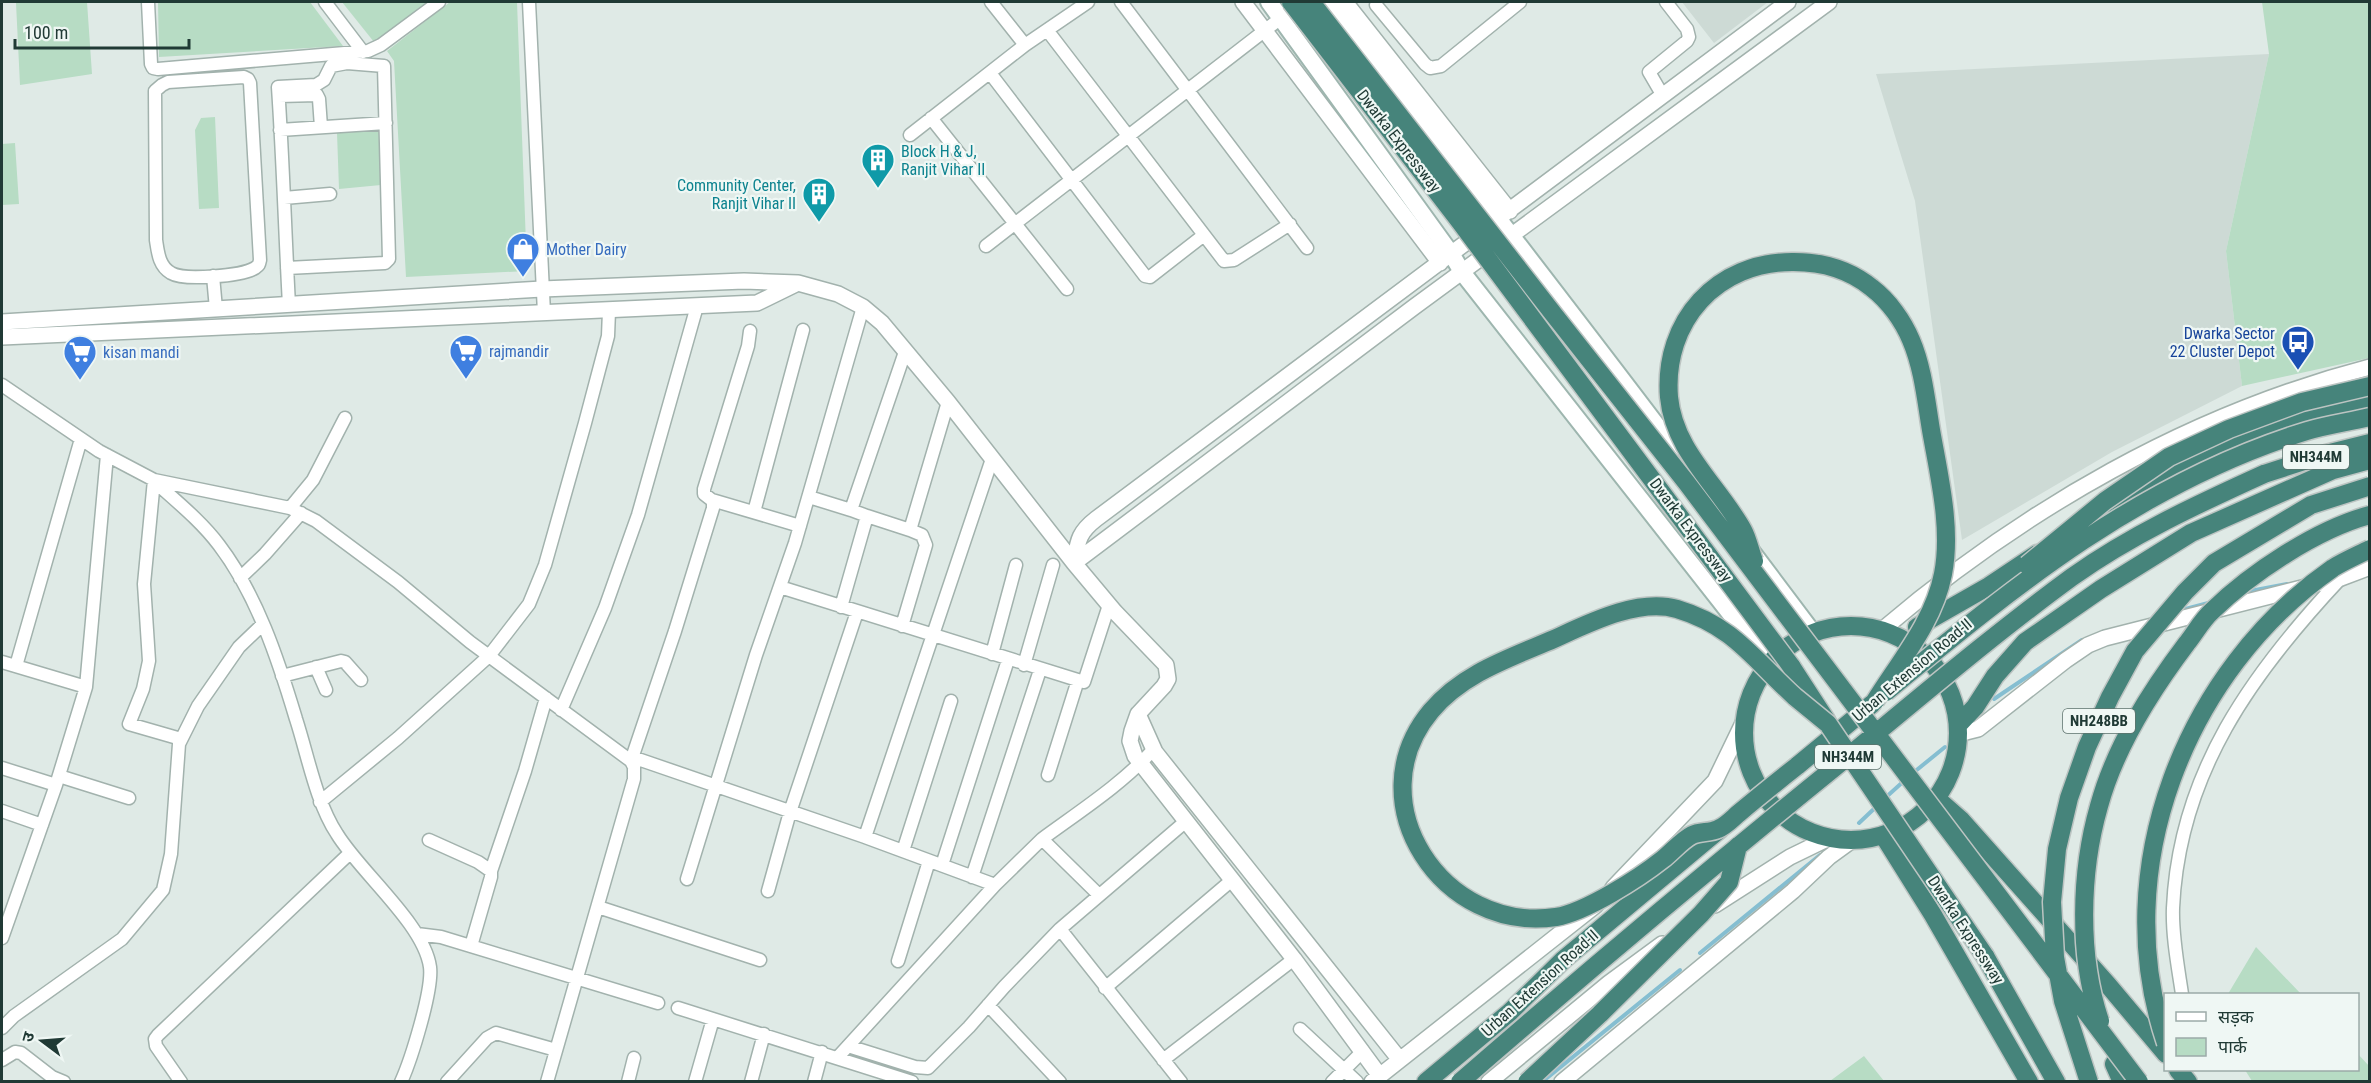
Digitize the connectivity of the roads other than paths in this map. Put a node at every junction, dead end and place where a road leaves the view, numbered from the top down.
1 (148, 2) edge
2 (325, 2) edge
3 (439, 2) edge
4 (528, 2) edge
5 (992, 2) edge
6 (1088, 2) edge
7 (1121, 2) edge
8 (1243, 2) edge
9 (1269, 2) edge
10 (1291, 2) edge
11 (1311, 2) edge
12 (1332, 2) edge
13 (1346, 2) edge
14 (1520, 2) edge
15 (1666, 2) edge
16 (1788, 2) edge
17 (1829, 2) edge
18 (1378, 3) edge
19 (1281, 18) junction
20 (1358, 18) junction
21 (1047, 30) junction
22 (1265, 32) junction
23 (1025, 45) junction
24 (363, 52) junction
25 (990, 73) junction
26 (1189, 91) junction
27 (279, 96) junction
28 (1663, 96) junction
29 (931, 118) junction
30 (386, 123) junction
31 (321, 127) junction
32 (280, 130) junction
33 (909, 135) dead end
34 (1130, 136) junction
35 (1073, 179) junction
36 (330, 194) dead end
37 (284, 198) junction
38 (1504, 215) junction
39 (1015, 224) junction
40 (1290, 224) junction
41 (1204, 235) junction
42 (1512, 236) junction
43 (986, 246) dead end
44 (1307, 248) dead end
45 (1446, 259) junction
46 (287, 268) junction
47 (1462, 272) junction
48 (213, 276) junction
49 (798, 283) junction
50 (1067, 288) dead end
51 (542, 289) junction
52 (1401, 290) junction
53 (289, 305) junction
54 (697, 306) junction
55 (863, 307) junction
56 (1414, 307) junction
57 (216, 309) junction
58 (609, 311) junction
59 (544, 313) junction
60 (2, 322) edge
61 (803, 330) dead end
62 (750, 332) dead end
63 (2, 337) edge
64 (905, 352) junction
65 (2370, 367) edge
66 (2, 385) edge
67 (2370, 386) edge
68 (2370, 399) edge
69 (948, 402) junction
70 (2370, 417) edge
71 (345, 418) dead end
72 (81, 438) junction
73 (2370, 443) edge
74 (107, 455) junction
75 (992, 459) junction
76 (2370, 460) edge
77 (154, 480) junction
78 (2370, 486) edge
79 (808, 496) junction
80 (712, 500) junction
81 (851, 510) junction
82 (295, 511) junction
83 (754, 512) junction
84 (2370, 515) edge
85 (867, 516) junction
86 (800, 526) junction
87 (910, 530) junction
88 (2370, 549) edge
89 (1074, 562) junction
90 (1016, 565) dead end
91 (1053, 566) dead end
92 (2370, 567) edge
93 (240, 578) junction
94 (1760, 578) junction
95 (2342, 578) junction
96 (780, 587) junction
97 (1999, 599) junction
98 (1109, 605) junction
99 (841, 607) junction
100 (857, 612) junction
101 (263, 624) junction
102 (902, 626) junction
103 (1882, 630) junction
104 (1813, 633) junction
105 (933, 634) junction
106 (1900, 637) junction
107 (992, 654) junction
108 (489, 656) junction
109 (1008, 660) junction
110 (2, 662) edge
111 (1769, 664) junction
112 (1024, 665) junction
113 (16, 666) junction
114 (316, 667) junction
115 (1040, 670) junction
116 (282, 676) junction
117 (361, 680) dead end
118 (1078, 681) junction
119 (86, 687) junction
120 (326, 690) dead end
121 (546, 698) junction
122 (951, 701) dead end
123 (1875, 701) junction
124 (561, 710) junction
125 (1138, 714) junction
126 (1745, 719) junction
127 (1828, 724) junction
128 (1958, 729) junction
129 (181, 739) junction
130 (1154, 749) junction
131 (632, 759) junction
132 (1140, 764) junction
133 (2, 768) edge
134 (1048, 775) dead end
135 (57, 781) junction
136 (715, 785) junction
137 (129, 798) dead end
138 (1936, 798) junction
139 (320, 802) junction
140 (2, 811) edge
141 (790, 812) junction
142 (1185, 822) junction
143 (42, 825) junction
144 (1720, 829) junction
145 (1883, 836) junction
146 (865, 837) junction
147 (1829, 838) junction
148 (1042, 839) junction
149 (429, 840) dead end
150 (1851, 841) junction
151 (1738, 846) junction
152 (903, 851) junction
153 (350, 853) junction
154 (929, 861) junction
155 (942, 865) junction
156 (490, 871) junction
157 (972, 877) junction
158 (687, 879) dead end
159 (1232, 880) junction
160 (994, 885) junction
161 (768, 891) dead end
162 (1099, 895) junction
163 (7, 905) edge
164 (598, 907) junction
165 (1060, 929) junction
166 (417, 934) junction
167 (2, 938) edge
168 (471, 946) junction
169 (1294, 959) junction
170 (760, 960) dead end
171 (898, 961) dead end
172 (578, 978) junction
173 (1105, 988) junction
174 (2182, 993) edge
175 (658, 1003) dead end
176 (988, 1005) junction
177 (678, 1008) dead end
178 (713, 1019) junction
179 (2, 1028) edge
180 (1300, 1029) dead end
181 (764, 1034) junction
182 (2164, 1038) edge
183 (848, 1046) junction
184 (556, 1050) junction
185 (1363, 1051) junction
186 (822, 1052) junction
187 (2164, 1052) edge
188 (837, 1057) junction
189 (634, 1058) dead end
190 (2, 1060) edge
191 (1162, 1060) junction
192 (1400, 1060) junction
193 (1345, 1071) junction
194 (2177, 1071) edge
195 (878, 1076) edge
196 (1376, 1078) edge
197 (403, 1080) edge
198 (1425, 1080) edge
199 (907, 1081) edge
200 (64, 1082) edge
201 (182, 1082) edge
202 (447, 1082) edge
203 (547, 1082) edge
204 (627, 1082) edge
205 (695, 1082) edge
206 (751, 1082) edge
207 (814, 1082) edge
208 (1060, 1082) edge
209 (1181, 1082) edge
210 (1332, 1082) edge
211 (1357, 1082) edge
212 (1460, 1082) edge
213 (1489, 1082) edge
214 (1527, 1082) edge
215 (1562, 1082) edge
216 (2029, 1082) edge
217 (2056, 1082) edge
218 (2089, 1082) edge
219 (2122, 1082) edge
220 (2139, 1082) edge
221 (2188, 1082) edge

1 - 24 street
2 - 24 street
3 - 24 street
4 - 51 street
5 - 23 street
6 - 21 street
7 - 26 street
8 - 22 street
9 - 19 main road
10 - 127 highway, Dwarka Expressway, bridge
11 - 94 highway, Dwarka Expressway, bridge
12 - 38 main road
13 - 20 street
14 - 18 street
15 - 28 street
16 - 28 street
17 - 42 street
18 - 20 street
19 - 22 street
19 - 45 main road
20 - 38 street
21 - 23 street
21 - 34 street
22 - 26 street
22 - 45 street
23 - 25 street
25 - 29 street
25 - 35 street
26 - 34 street
26 - 40 street
27 - 30 street
27 - 31 street
27 - 32 street
28 - 38 street
29 - 33 street
29 - 39 street
30 - 31 street
30 - 46 street
31 - 32 street
32 - 37 street
34 - 35 street
34 - 41 street
35 - 39 street
35 - 41 street
36 - 37 street
37 - 46 street
38 - 42 main road
38 - 45 street
39 - 43 street
39 - 50 street
40 - 41 street
40 - 44 street
42 - 47 street
42 - 104 main road
45 - 47 main road
45 - 52 street
46 - 53 street
47 - 56 street
47 - 111 main road
48 - 48 street
48 - 57 street
49 - 51 street
49 - 54 street
49 - 55 street
51 - 53 street
51 - 59 street
52 - 56 street
52 - 89 street
53 - 57 street
54 - 58 street
54 - 124 street
55 - 64 street
55 - 79 street
56 - 89 street
57 - 60 street
58 - 59 street
58 - 108 street
59 - 63 street
61 - 83 street
62 - 80 street
64 - 69 street
64 - 81 street
65 - 103 street
66 - 72 street
67 - 97 highway, bridge
68 - 106 highway
69 - 75 street
69 - 87 street
70 - 97 highway, Urban Extension Road-II / NH344M, bridge
71 - 82 street
72 - 74 street
72 - 113 street
73 - 151 highway, Urban Extension Road-II / NH344M, bridge
74 - 77 street
74 - 119 street
75 - 89 street
75 - 105 street
76 - 128 highway
77 - 82 street
77 - 93 street
77 - 129 street
78 - 218 highway, NH248BB, bridge
79 - 81 street
79 - 86 street
80 - 83 street
80 - 131 street
81 - 85 street
82 - 93 street
82 - 108 street
83 - 86 street
84 - 219 highway, NH248BB, bridge
85 - 87 street
85 - 99 street
86 - 96 street
87 - 102 street
88 - 182 highway, bridge
89 - 98 street
90 - 107 street
91 - 112 street
92 - 95 street
93 - 101 street
94 - 123 highway, bridge
94 - 220 highway, Dwarka Expressway, bridge
95 - 128 street
95 - 174 street
96 - 99 street
96 - 136 street
97 - 123 highway, Urban Extension Road-II / NH344M, bridge
98 - 118 street
98 - 125 street
99 - 100 street
100 - 102 street
100 - 141 street
101 - 116 street
101 - 129 street
102 - 105 street
103 - 104 highway
103 - 106 highway
104 - 111 highway
105 - 107 street
105 - 146 street
106 - 128 highway
107 - 109 street
108 - 121 street
108 - 139 street
109 - 112 street
109 - 155 street
110 - 113 street
111 - 126 highway
112 - 115 street
113 - 119 street
114 - 116 street
114 - 117 street
114 - 120 street
115 - 118 street
115 - 157 street
116 - 139 street
118 - 134 street
119 - 135 street
121 - 124 street
121 - 156 street
122 - 152 street
123 - 144 highway, Urban Extension Road-II / NH344M, bridge
124 - 131 street
125 - 130 street
125 - 132 street
126 - 147 highway
126 - 192 street
127 - 144 highway, bridge
127 - 217 highway, Dwarka Expressway, bridge
128 - 138 highway
129 - 179 street
130 - 132 street
130 - 192 street
131 - 136 street
131 - 164 street
132 - 142 street
132 - 148 street
133 - 135 street
135 - 137 street
135 - 143 street
136 - 141 street
136 - 158 street
138 - 145 highway
138 - 187 highway
139 - 153 street
140 - 143 street
141 - 146 street
141 - 161 street
142 - 159 street
142 - 162 street
143 - 163 street
144 - 198 highway, Urban Extension Road-II / NH344M
145 - 150 highway
145 - 216 highway
146 - 152 street
147 - 150 highway
147 - 213 street
148 - 160 street
148 - 162 street
149 - 156 street
150 - 215 street
151 - 212 highway, Urban Extension Road-II / NH344M, bridge
151 - 214 highway, bridge
152 - 154 street
153 - 166 street
153 - 201 street
154 - 155 street
154 - 171 street
155 - 157 street
156 - 168 street
157 - 160 street
159 - 169 street
159 - 173 street
160 - 183 street
162 - 165 street
163 - 167 street
164 - 170 street
164 - 172 street
165 - 173 street
165 - 176 street
166 - 168 street
166 - 197 street
168 - 172 street
169 - 185 street
169 - 191 street
172 - 175 street
172 - 184 street
173 - 191 street
176 - 183 street
176 - 208 street
177 - 178 street
178 - 181 street
178 - 205 street
180 - 193 street
181 - 186 street
181 - 206 street
183 - 188 street
184 - 202 street
184 - 203 street
185 - 193 street
185 - 196 street
186 - 188 street
186 - 207 street
188 - 195 street
189 - 204 street
190 - 200 street
191 - 209 street
192 - 196 street
193 - 210 street
193 - 211 street
194 - 221 highway
195 - 199 street

